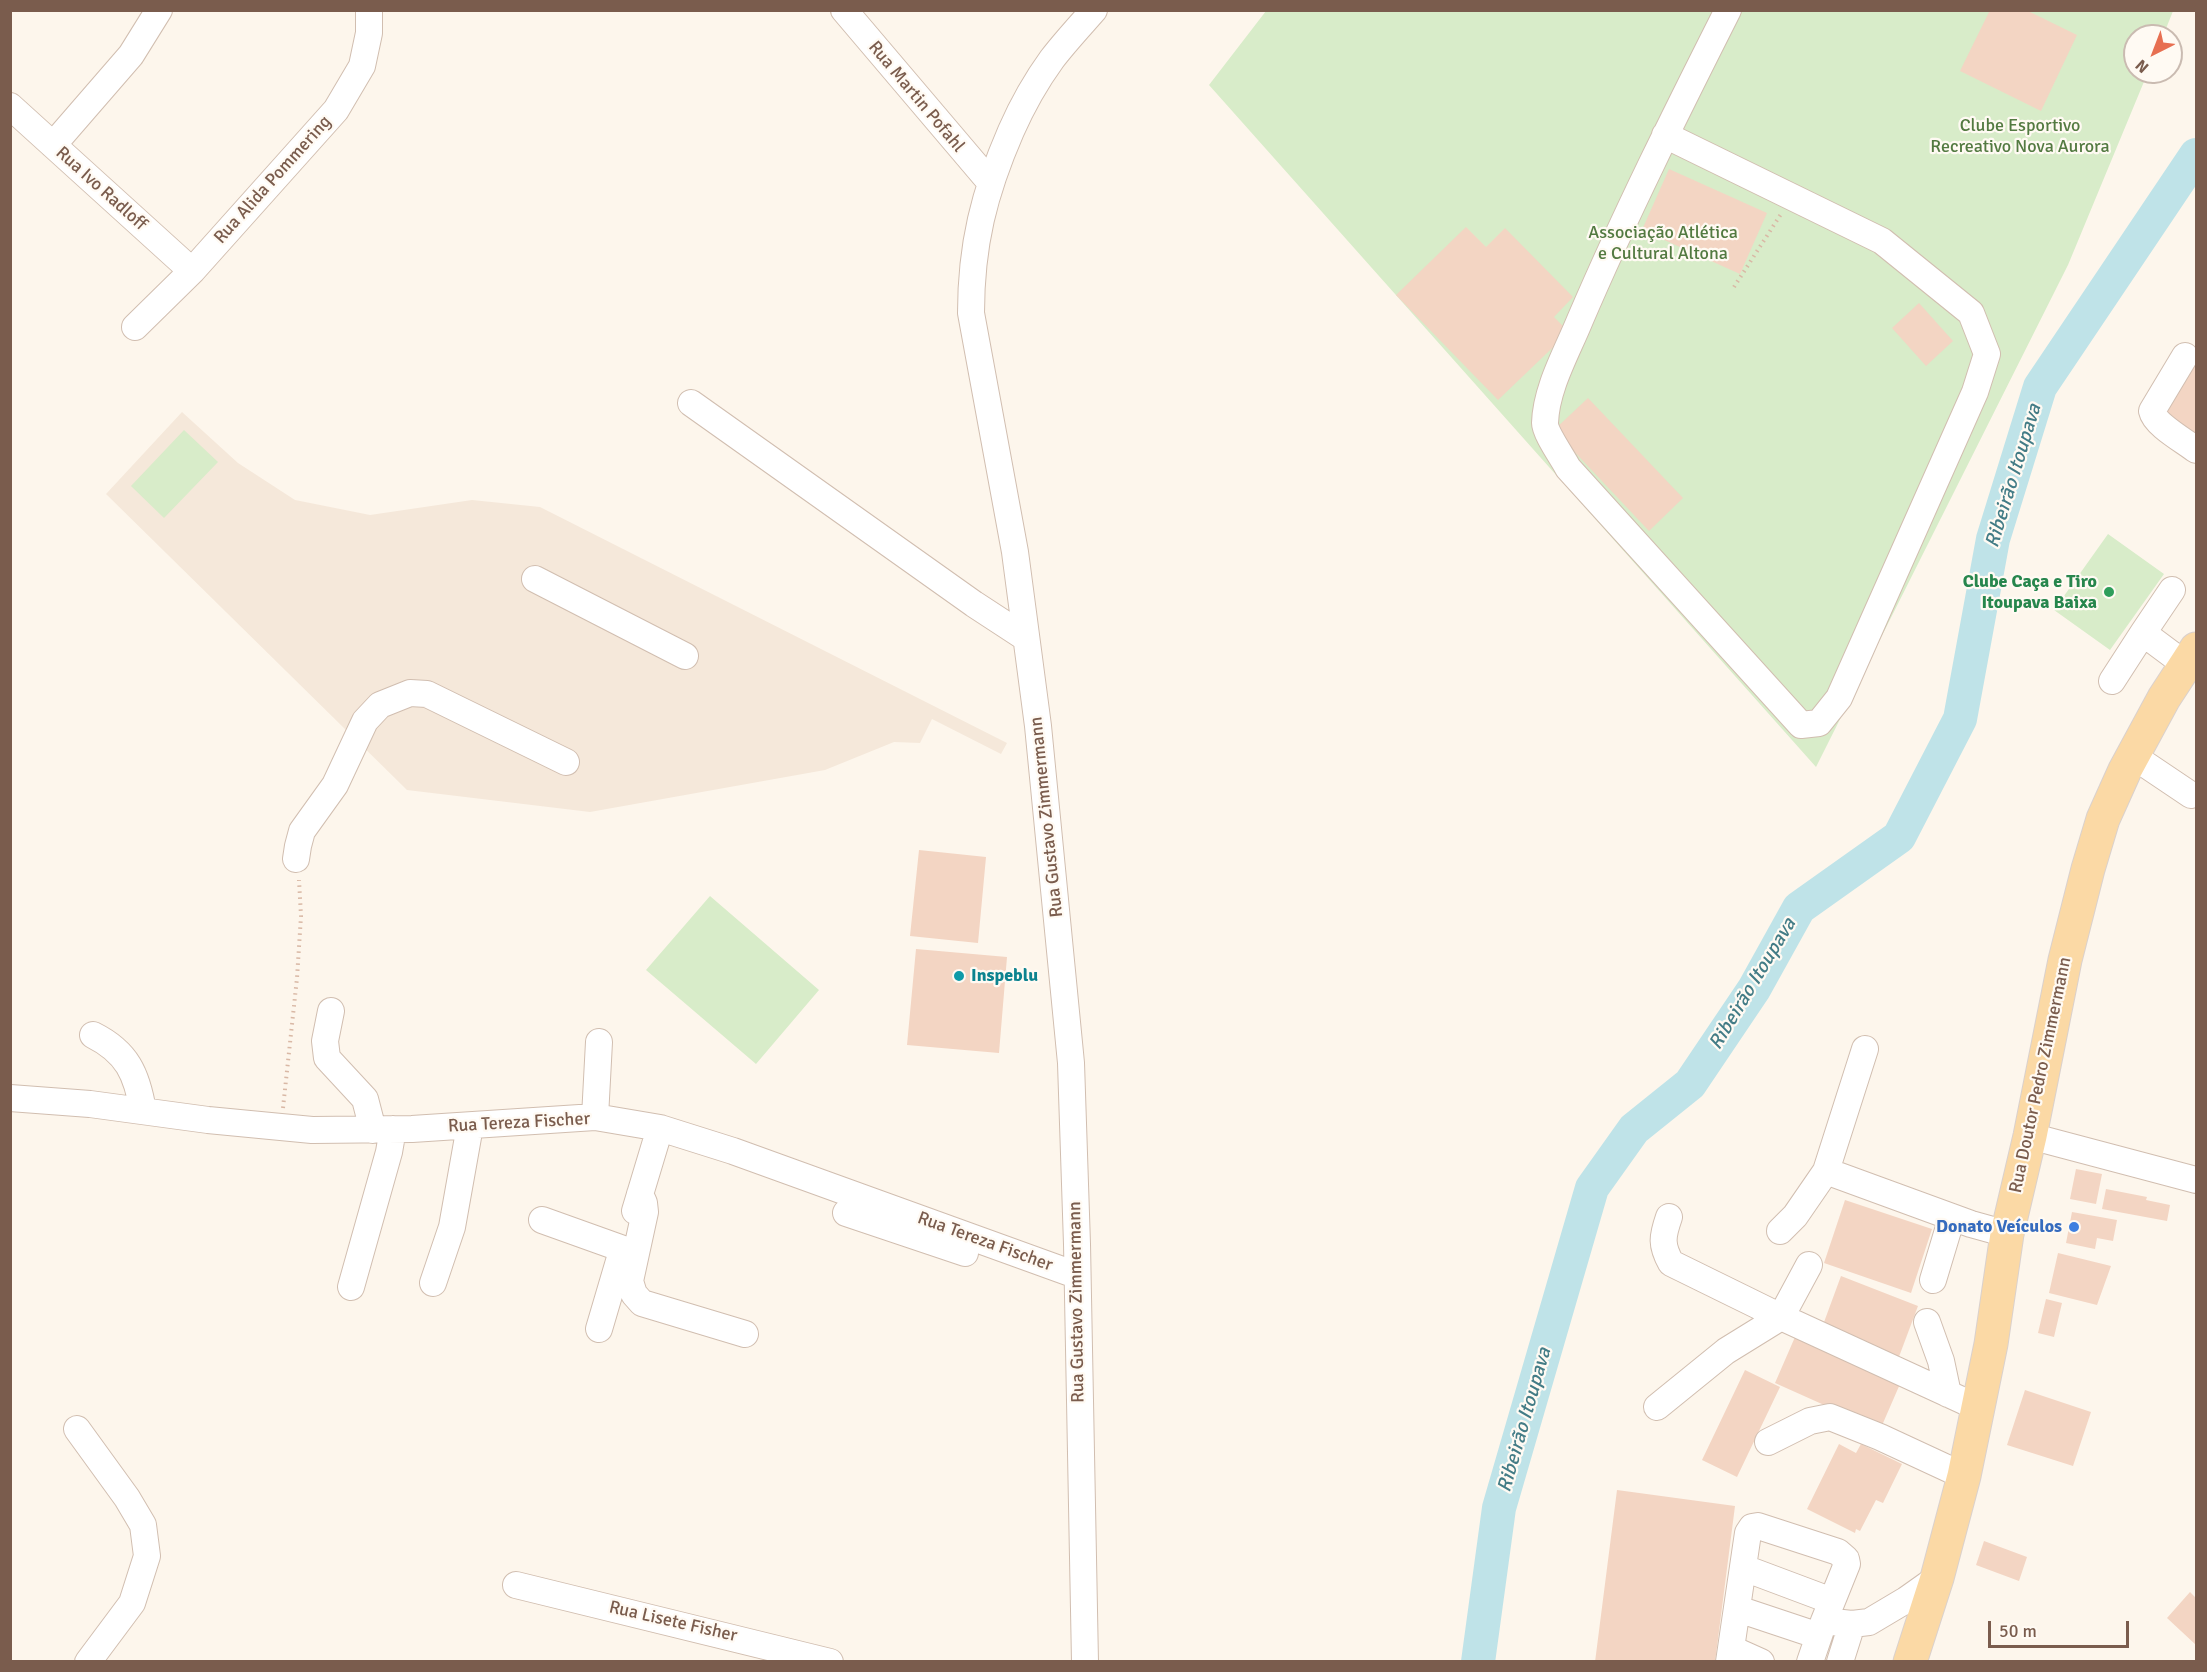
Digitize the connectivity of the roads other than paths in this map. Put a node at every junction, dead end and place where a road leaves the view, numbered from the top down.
1 (159, 10) edge
2 (369, 10) edge
3 (844, 10) edge
4 (1094, 10) edge
5 (1728, 10) edge
6 (10, 106) edge
7 (1665, 135) junction
8 (53, 145) junction
9 (990, 182) junction
10 (192, 271) junction
11 (135, 327) dead end
12 (2185, 356) dead end
13 (691, 403) dead end
14 (2196, 450) edge
15 (535, 579) dead end
16 (2172, 590) dead end
17 (2143, 633) junction
18 (1026, 638) junction
19 (686, 656) dead end
20 (2191, 657) edge
21 (2112, 681) dead end
22 (2133, 756) junction
23 (566, 762) dead end
24 (2191, 795) dead end
25 (296, 859) road end
26 (331, 1011) dead end
27 (93, 1035) dead end
28 (599, 1042) dead end
29 (1865, 1049) dead end
30 (10, 1098) edge
31 (143, 1111) junction
32 (595, 1117) junction
33 (471, 1126) junction
34 (660, 1128) junction
35 (383, 1129) junction
36 (2030, 1136) junction
37 (1826, 1171) junction
38 (2196, 1180) edge
39 (640, 1194) junction
40 (846, 1213) dead end
41 (1669, 1217) dead end
42 (1952, 1217) junction
43 (542, 1220) dead end
44 (1780, 1231) dead end
45 (2007, 1234) junction
46 (623, 1250) junction
47 (1809, 1265) dead end
48 (1933, 1280) dead end
49 (433, 1283) dead end
50 (1076, 1283) junction
51 (351, 1287) dead end
52 (1781, 1317) junction
53 (1927, 1322) dead end
54 (599, 1329) dead end
55 (745, 1334) dead end
56 (1948, 1394) junction
57 (1657, 1407) dead end
58 (1979, 1408) junction
59 (77, 1429) dead end
60 (1768, 1442) dead end
61 (1964, 1476) junction
62 (1744, 1569) junction
63 (1937, 1578) junction
64 (516, 1584) dead end
65 (1738, 1609) junction
66 (1825, 1619) junction
67 (1852, 1624) junction
68 (1731, 1655) edge
69 (1912, 1660) edge
70 (88, 1662) edge
71 (830, 1662) edge
72 (1085, 1662) edge
73 (1761, 1662) edge
74 (1810, 1662) edge
75 (1840, 1662) edge

1 - 8 street
2 - 10 street, Rua Alida Pommering
3 - 9 street, Rua Martin Pofahl
4 - 9 street, Rua Gustavo Zimmermann
5 - 7 street
6 - 8 street, Rua Ivo Radloff
7 - 7 street
8 - 10 street, Rua Ivo Radloff
9 - 18 street, Rua Gustavo Zimmermann
10 - 11 street, Rua Alida Pommering
12 - 14 street
13 - 18 street
15 - 19 street
16 - 17 street
17 - 20 street
17 - 21 street
18 - 50 street, Rua Gustavo Zimmermann
20 - 22 main road, Rua Doutor Pedro Zimmermann
22 - 24 street
22 - 36 main road, Rua Doutor Pedro Zimmermann
23 - 25 street
26 - 35 street
27 - 31 street
28 - 32 street
29 - 37 street
30 - 31 street, Rua Tereza Fischer
31 - 35 street, Rua Tereza Fischer
32 - 33 street, Rua Tereza Fischer
32 - 34 street, Rua Tereza Fischer
33 - 35 street, Rua Tereza Fischer
33 - 49 street
34 - 39 street
34 - 50 street, Rua Tereza Fischer
35 - 51 street
36 - 38 street
36 - 45 main road, Rua Doutor Pedro Zimmermann
37 - 42 street
37 - 44 street
39 - 46 street
39 - 55 street
40 - 50 street
41 - 52 street
42 - 45 street
42 - 48 street
43 - 46 street
45 - 58 main road, Rua Doutor Pedro Zimmermann
46 - 54 street
47 - 52 street
50 - 72 street, Rua Gustavo Zimmermann
52 - 56 street
52 - 57 street
53 - 56 street
56 - 58 street
58 - 61 main road, Rua Doutor Pedro Zimmermann
59 - 70 street
60 - 61 street
61 - 63 main road, Rua Doutor Pedro Zimmermann
62 - 65 street
62 - 66 street
62 - 66 street
63 - 67 street
63 - 69 main road, Rua Doutor Pedro Zimmermann
64 - 71 street, Rua Lisete Fisher
65 - 66 street
65 - 68 street
66 - 67 street
66 - 74 street
67 - 75 street
68 - 73 street

